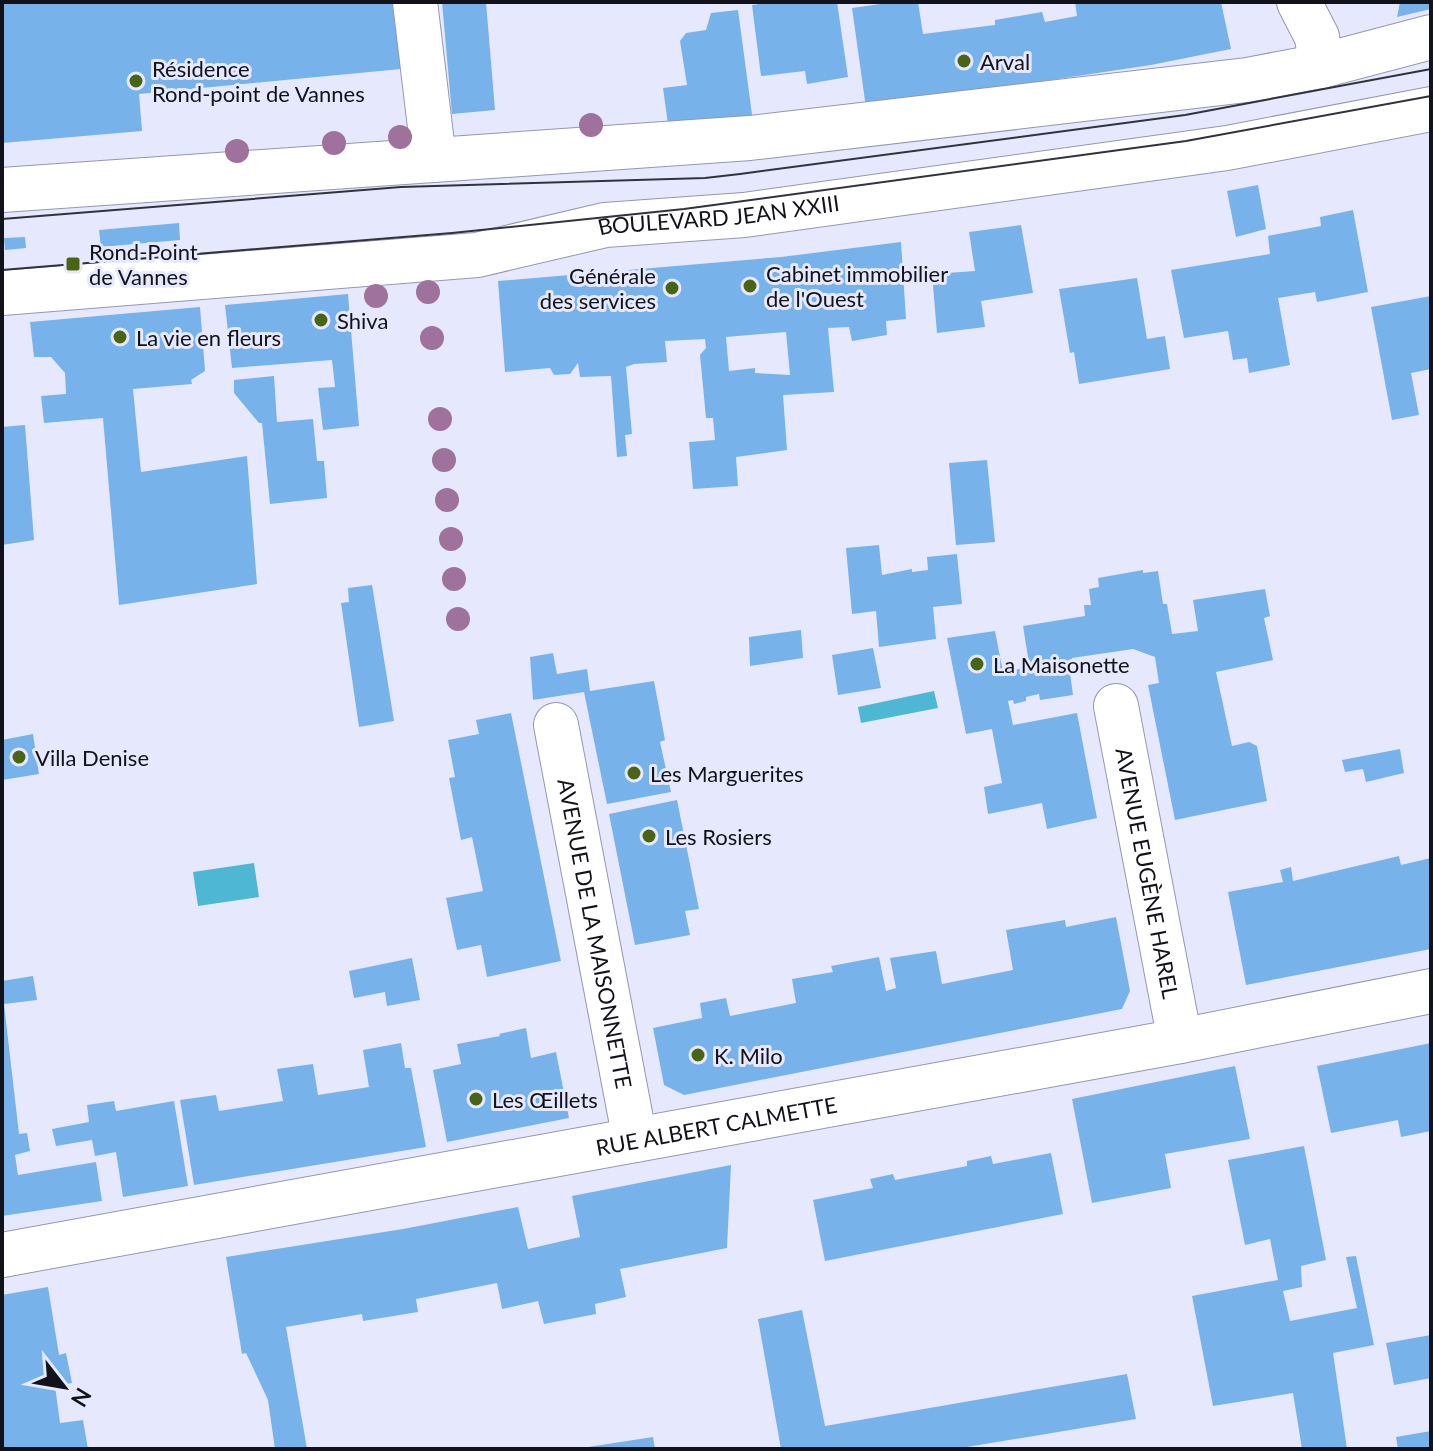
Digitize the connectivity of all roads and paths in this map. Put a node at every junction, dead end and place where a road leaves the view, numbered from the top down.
1 (415, 2) edge
2 (1299, 2) edge
3 (1431, 37) edge
4 (1321, 66) junction
5 (1431, 109) edge
6 (434, 160) junction
7 (2, 190) edge
8 (2, 293) edge
9 (1116, 706) dead end
10 (556, 725) dead end
11 (1431, 991) edge
12 (1180, 1041) junction
13 (635, 1140) junction
14 (2, 1255) edge

1 - 6 main road
2 - 4 main road
3 - 4 main road
4 - 6 main road
5 - 8 main road, BOULEVARD JEAN XXIII
6 - 7 main road
9 - 12 main road, AVENUE EUGÈNE HAREL
10 - 13 main road, AVENUE DE LA MAISONNETTE
11 - 12 main road, RUE ALBERT CALMETTE
12 - 13 main road, RUE ALBERT CALMETTE
13 - 14 main road, RUE ALBERT CALMETTE

